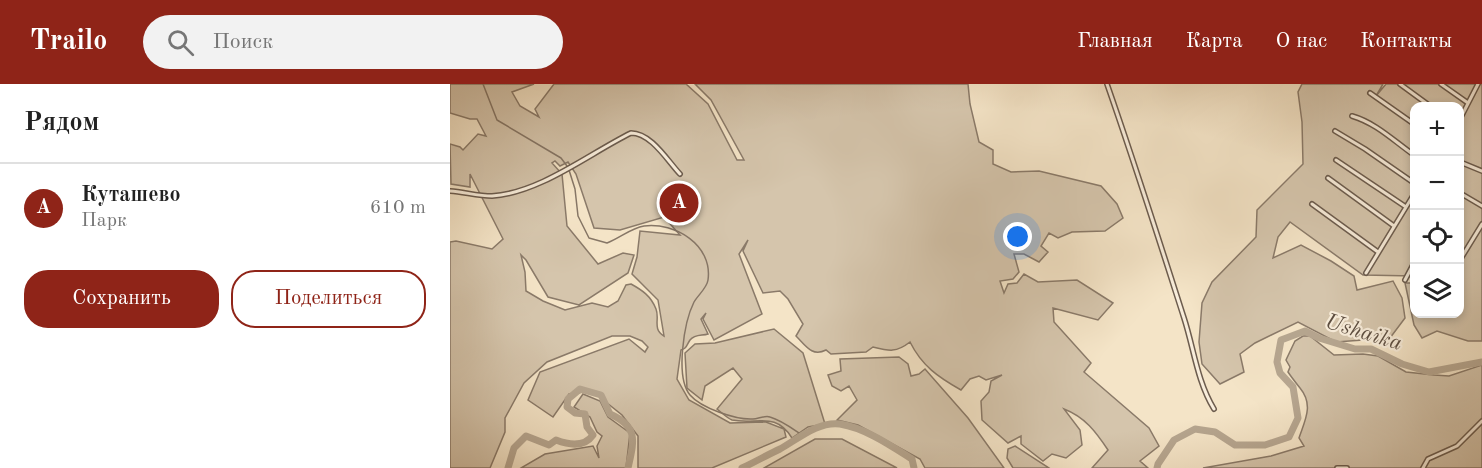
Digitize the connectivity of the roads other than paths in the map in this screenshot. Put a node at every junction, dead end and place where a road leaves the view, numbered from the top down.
1 (1107, 84) edge
2 (1400, 84) edge
3 (1441, 84) edge
4 (1478, 84) edge
5 (1370, 93) dead end
6 (1425, 102) edge
7 (1468, 103) junction
8 (1464, 110) edge
9 (1352, 116) dead end
10 (1410, 121) edge
11 (1335, 131) dead end
12 (1410, 152) edge
13 (1336, 160) dead end
14 (1464, 164) edge
15 (1482, 171) edge
16 (680, 174) dead end
17 (1328, 178) dead end
18 (1410, 180) edge
19 (450, 191) edge
20 (1464, 197) edge
21 (1410, 200) edge
22 (1312, 204) dead end
23 (1482, 206) edge
24 (1406, 207) junction
25 (1482, 224) edge
26 (1394, 226) junction
27 (1378, 252) junction
28 (1464, 253) edge
29 (1413, 264) edge
30 (1366, 273) dead end
31 (1405, 280) dead end
32 (1214, 409) dead end
33 (1482, 421) edge
34 (1336, 468) edge
35 (1347, 468) edge
36 (1423, 468) edge

1 - 32 street
2 - 6 street
3 - 7 street
4 - 7 street
5 - 10 street
7 - 8 street
9 - 12 street
11 - 18 street
13 - 24 street
14 - 15 street
16 - 19 street
17 - 26 street
20 - 23 street
21 - 24 street
22 - 27 street
24 - 26 street
25 - 28 street
26 - 27 street
27 - 30 street
29 - 31 street
33 - 36 street
34 - 35 street

